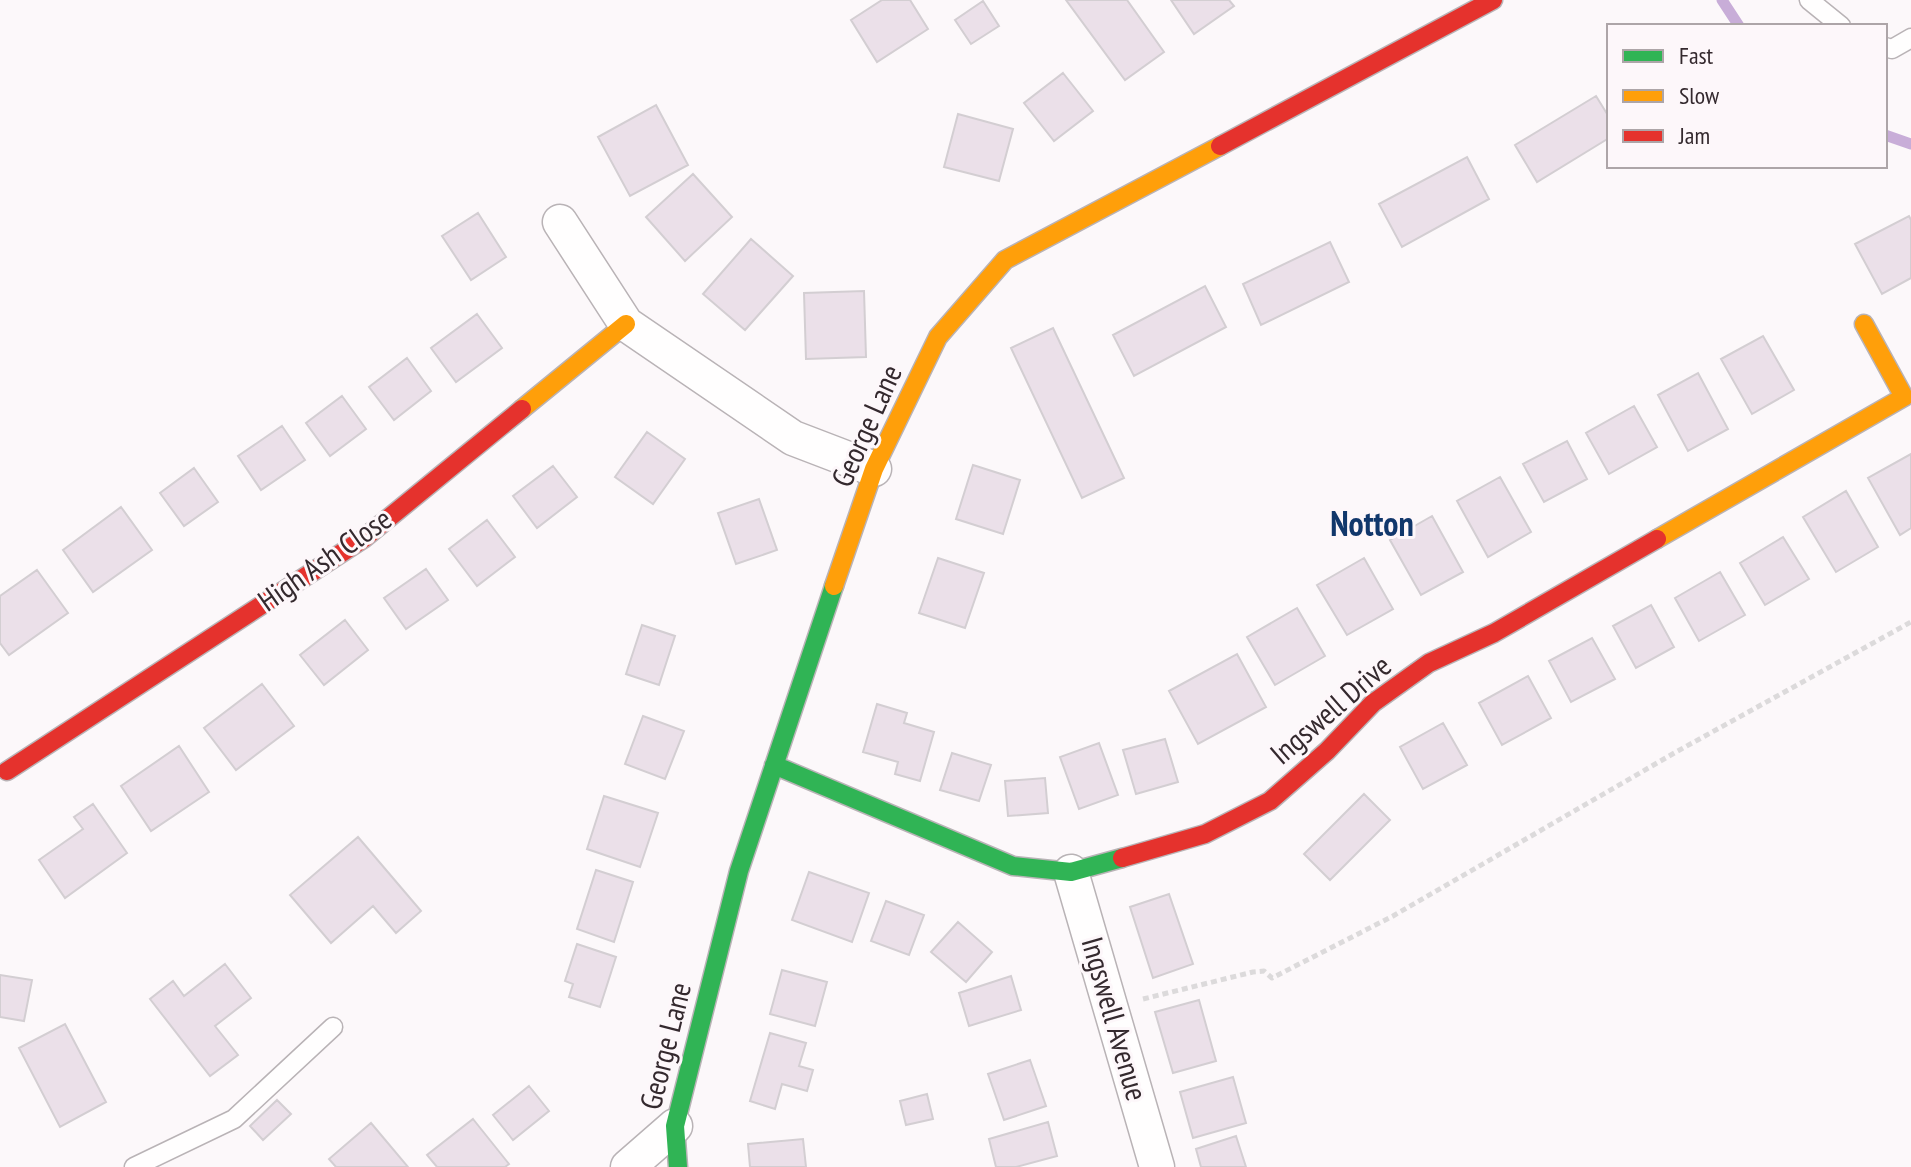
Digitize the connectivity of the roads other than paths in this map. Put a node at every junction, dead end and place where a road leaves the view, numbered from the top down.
1 (1493, 0) edge
2 (1809, 0) edge
3 (1839, 24) edge
4 (1911, 38) edge
5 (1887, 48) edge
6 (560, 222) dead end
7 (626, 324) junction
8 (1864, 324) dead end
9 (874, 469) junction
10 (774, 765) junction
11 (7, 771) dead end
12 (1071, 872) junction
13 (333, 1027) dead end
14 (675, 1126) junction
15 (134, 1167) edge
16 (628, 1167) edge
17 (678, 1167) edge
18 (1157, 1167) edge

1 - 9 street, George Lane
2 - 3 lane
4 - 5 lane
6 - 7 street
7 - 9 street
7 - 11 street, High Ash Close
8 - 12 street, Ingswell Drive
9 - 10 street, George Lane
10 - 12 street, Ingswell Drive
10 - 14 street, George Lane
12 - 18 street, Ingswell Avenue
13 - 15 lane
14 - 16 street
14 - 17 street, George Lane

